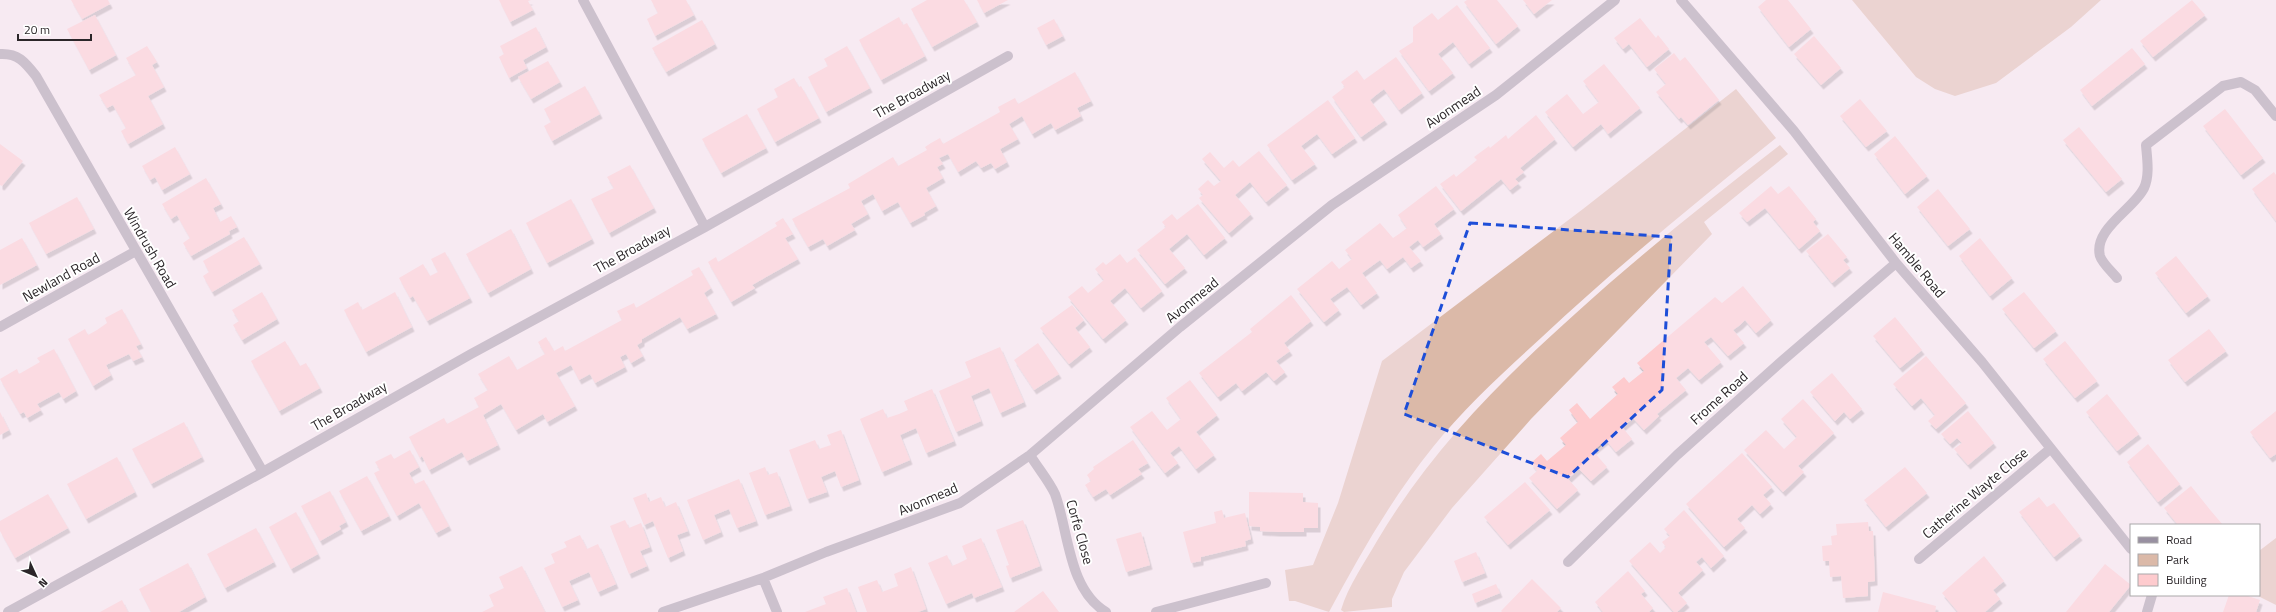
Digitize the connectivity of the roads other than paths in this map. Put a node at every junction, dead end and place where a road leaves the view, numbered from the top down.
1 (583, 0) edge
2 (1615, 0) edge
3 (1680, 0) edge
4 (0, 54) edge
5 (1008, 56) dead end
6 (2276, 116) edge
7 (705, 227) junction
8 (136, 251) junction
9 (1896, 263) junction
10 (2117, 278) dead end
11 (0, 327) edge
12 (2050, 449) junction
13 (1030, 455) junction
14 (263, 472) junction
15 (2130, 547) edge
16 (1919, 559) dead end
17 (1568, 562) dead end
18 (763, 578) junction
19 (1266, 583) dead end
20 (2152, 596) edge
21 (8, 612) edge
22 (663, 612) edge
23 (777, 612) edge
24 (1106, 612) edge
25 (1156, 612) edge
26 (2147, 612) edge

1 - 7 street
2 - 13 street, Avonmead
3 - 9 street, Hamble Road
4 - 8 street, Windrush Road
5 - 7 street, The Broadway
6 - 10 street
7 - 14 street, The Broadway
8 - 11 street, Newland Road
8 - 14 street, Windrush Road
9 - 12 street, Hamble Road
9 - 17 street, Frome Road
12 - 15 street, Hamble Road
12 - 16 street, Catherine Wayte Close
13 - 18 street, Avonmead
13 - 24 street, Corfe Close
14 - 21 street, The Broadway
18 - 22 street, Avonmead
18 - 23 street
19 - 25 street
20 - 26 street

